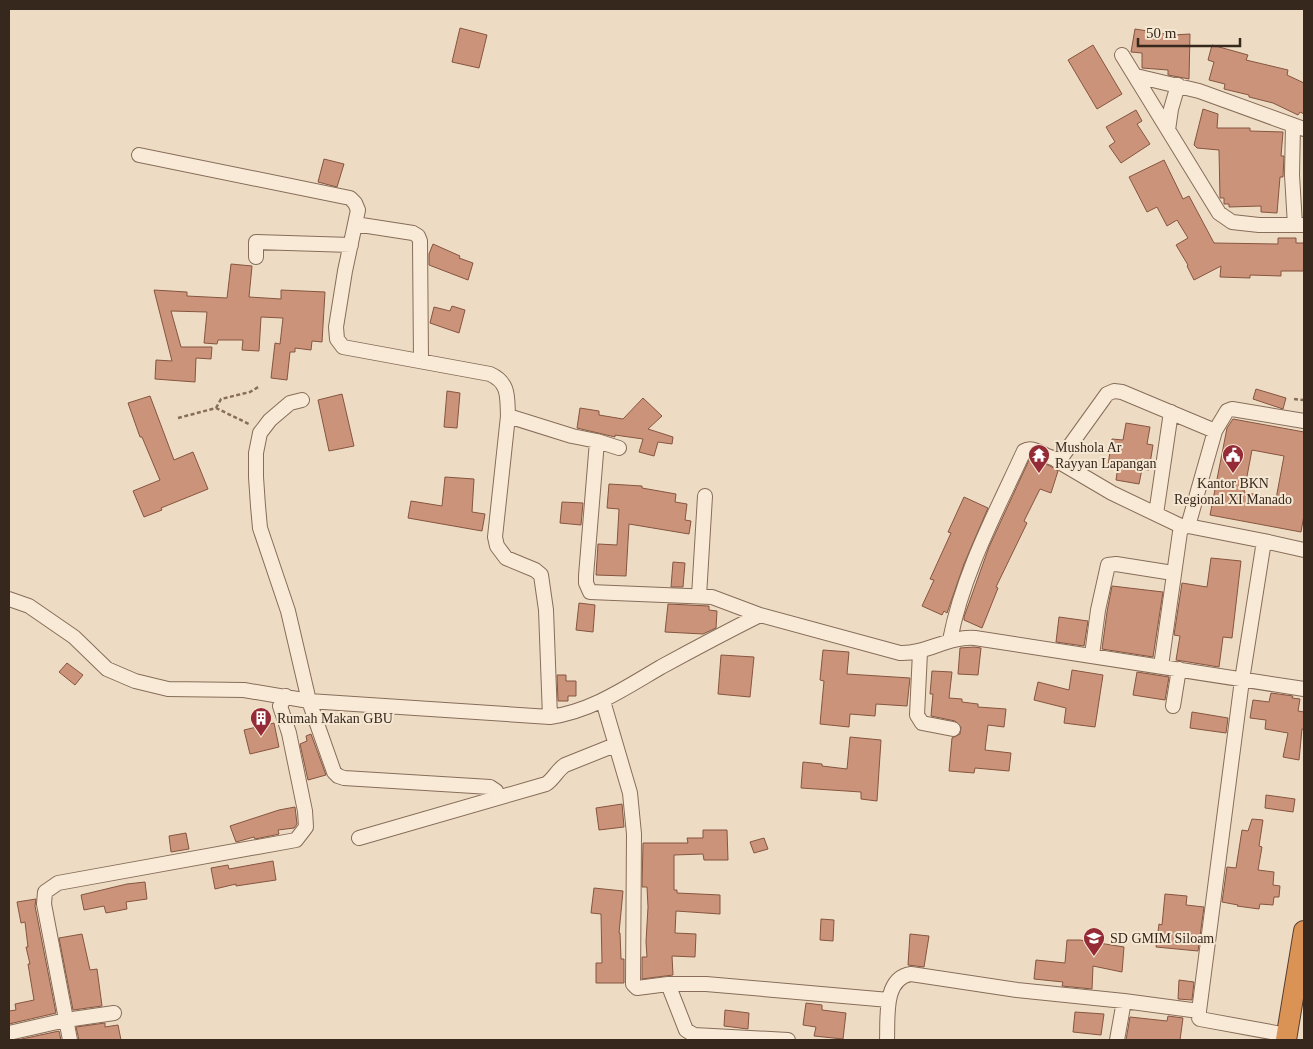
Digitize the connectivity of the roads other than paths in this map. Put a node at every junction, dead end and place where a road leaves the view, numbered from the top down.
1 (1122, 55) dead end
2 (1136, 76) junction
3 (1178, 85) junction
4 (1299, 127) edge
5 (1168, 130) junction
6 (139, 155) dead end
7 (355, 224) junction
8 (1300, 225) edge
9 (351, 245) junction
10 (256, 257) dead end
11 (421, 361) junction
12 (302, 400) dead end
13 (1171, 412) junction
14 (508, 416) junction
15 (1304, 421) edge
16 (1215, 431) junction
17 (597, 441) junction
18 (619, 448) dead end
19 (1056, 460) junction
20 (704, 496) dead end
21 (1156, 514) junction
22 (1185, 526) junction
23 (1264, 541) junction
24 (1304, 550) edge
25 (1173, 574) junction
26 (699, 596) junction
27 (9, 599) edge
28 (760, 616) junction
29 (950, 640) junction
30 (920, 652) junction
31 (1092, 655) junction
32 (1161, 666) junction
33 (1179, 669) junction
34 (1242, 680) junction
35 (1304, 689) edge
36 (286, 696) junction
37 (309, 701) junction
38 (603, 701) junction
39 (1173, 706) dead end
40 (550, 717) junction
41 (953, 730) dead end
42 (615, 745) junction
43 (496, 798) junction
44 (359, 838) dead end
45 (1304, 931) edge
46 (668, 984) junction
47 (889, 1000) junction
48 (1124, 1001) junction
49 (1199, 1012) junction
50 (114, 1013) dead end
51 (66, 1020) junction
52 (9, 1033) edge
53 (1286, 1038) edge
54 (70, 1040) edge
55 (788, 1040) edge
56 (887, 1040) edge
57 (1117, 1040) edge

1 - 2 street
2 - 3 street
2 - 5 street
3 - 4 street
3 - 5 street
4 - 8 street
5 - 8 street
6 - 7 street
7 - 9 street
7 - 11 street
9 - 10 street
9 - 11 street
11 - 14 street
12 - 37 street
13 - 16 street
13 - 19 street
13 - 21 street
14 - 17 street
14 - 40 street
15 - 16 street
16 - 22 street
17 - 18 street
17 - 26 street
19 - 21 street
19 - 29 street
20 - 26 street
21 - 22 street
22 - 23 street
22 - 25 street
23 - 24 street
23 - 34 street
25 - 31 street
25 - 32 street
26 - 28 street
27 - 36 street
28 - 30 street
28 - 38 street
29 - 30 street
29 - 31 street
30 - 41 street
31 - 32 street
32 - 33 street
33 - 34 street
33 - 39 street
34 - 35 street
34 - 49 street
36 - 37 street
36 - 51 street
37 - 40 street
37 - 43 street
38 - 40 street
38 - 42 street
42 - 43 street
42 - 46 street
43 - 44 street
45 - 53 highway
46 - 47 street
46 - 55 street
47 - 48 street
47 - 56 street
48 - 49 street
48 - 57 street
49 - 53 street
50 - 51 street
51 - 52 street
51 - 54 street

